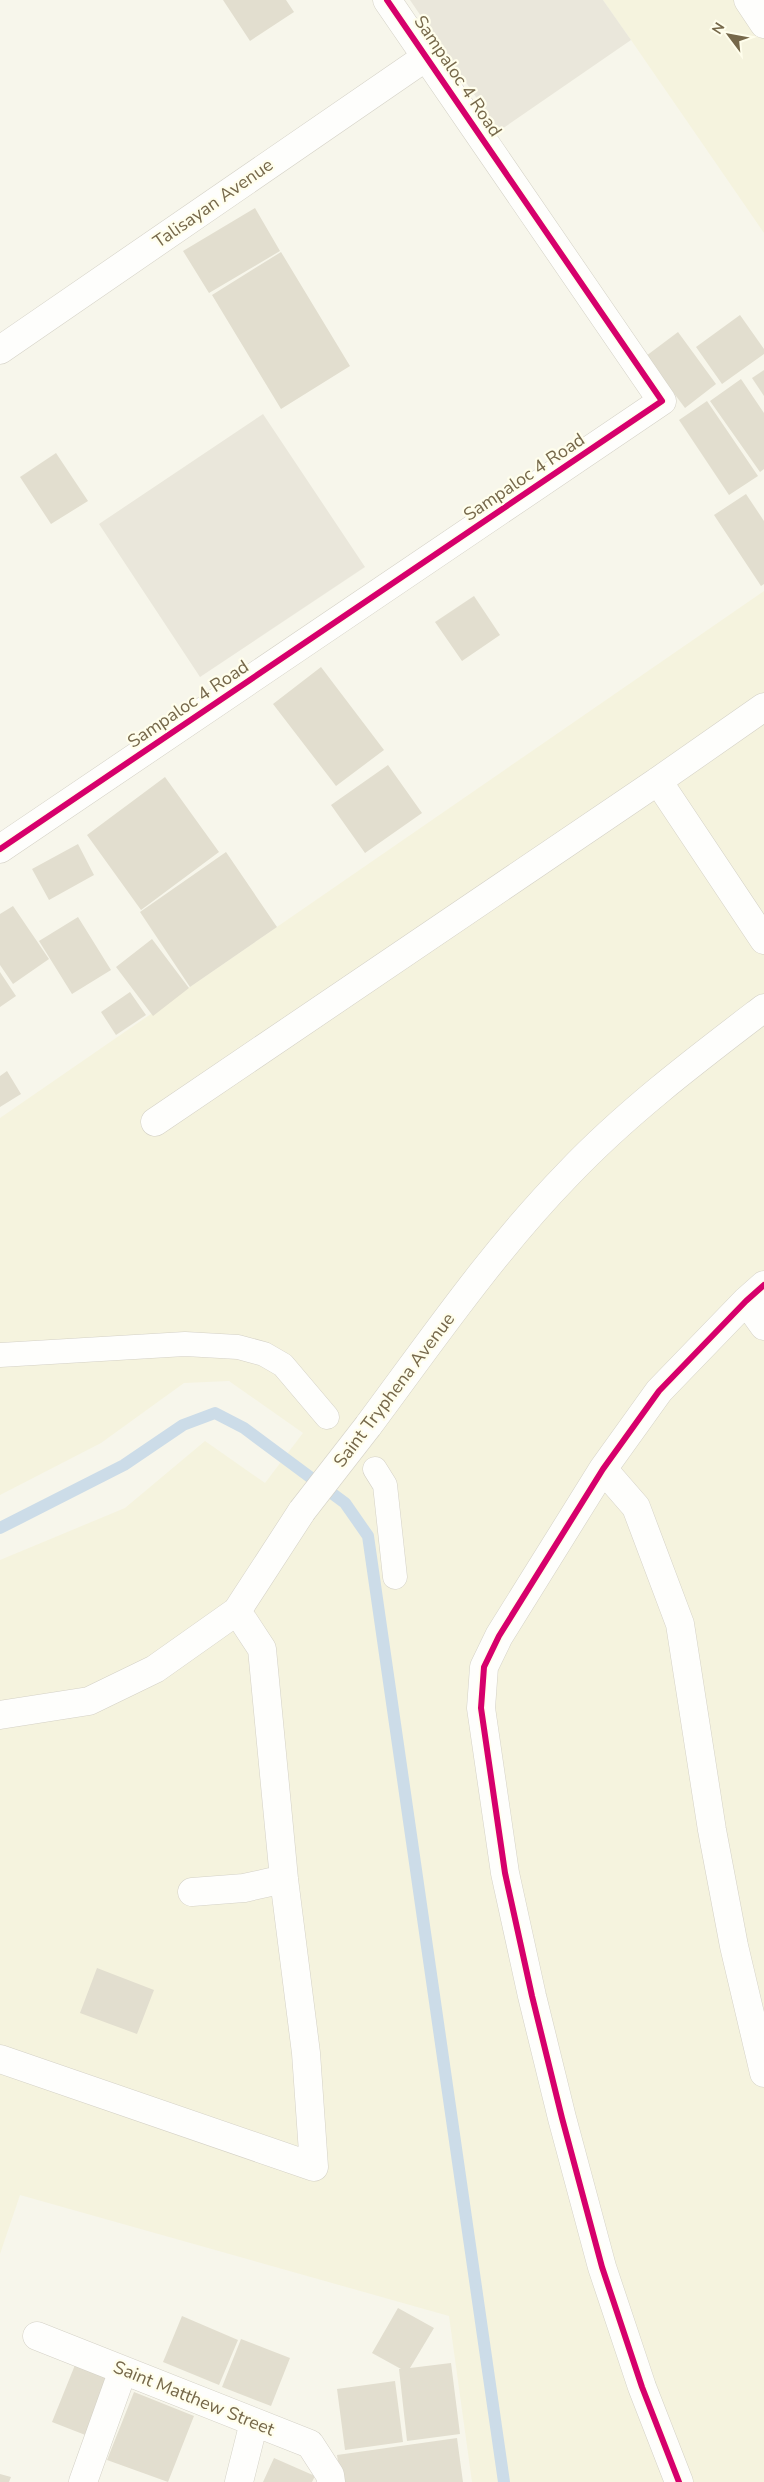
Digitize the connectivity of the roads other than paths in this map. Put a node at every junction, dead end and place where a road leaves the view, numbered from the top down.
1 (388, 0) edge
2 (748, 0) edge
3 (764, 24) edge
4 (426, 57) junction
5 (0, 350) edge
6 (764, 707) edge
7 (658, 781) junction
8 (0, 849) edge
9 (764, 940) edge
10 (764, 1008) edge
11 (155, 1122) dead end
12 (755, 1293) edge
13 (764, 1326) edge
14 (0, 1355) edge
15 (327, 1417) dead end
16 (375, 1469) dead end
17 (602, 1469) junction
18 (395, 1577) dead end
19 (237, 1611) junction
20 (0, 1715) edge
21 (284, 1879) junction
22 (192, 1892) dead end
23 (0, 2058) edge
24 (764, 2073) edge
25 (37, 2336) dead end
26 (123, 2370) junction
27 (254, 2422) junction
28 (83, 2482) edge
29 (239, 2482) edge
30 (331, 2482) edge
31 (678, 2482) edge

1 - 4 street, Sampaloc 4 Road
2 - 3 street
4 - 5 street, Talisayan Avenue
4 - 8 street, Sampaloc 4 Road
6 - 7 street
7 - 9 street
7 - 11 street
10 - 19 street, Saint Tryphena Avenue, bridge
12 - 13 street
12 - 17 street
14 - 15 lane
16 - 18 lane
17 - 24 street
17 - 31 street
19 - 20 street, Saint Tryphena Avenue
19 - 21 street
21 - 22 street
21 - 23 street
25 - 26 street, Saint Matthew Street
26 - 27 street, Saint Matthew Street
26 - 28 street
27 - 29 street
27 - 30 street, Saint Matthew Street

